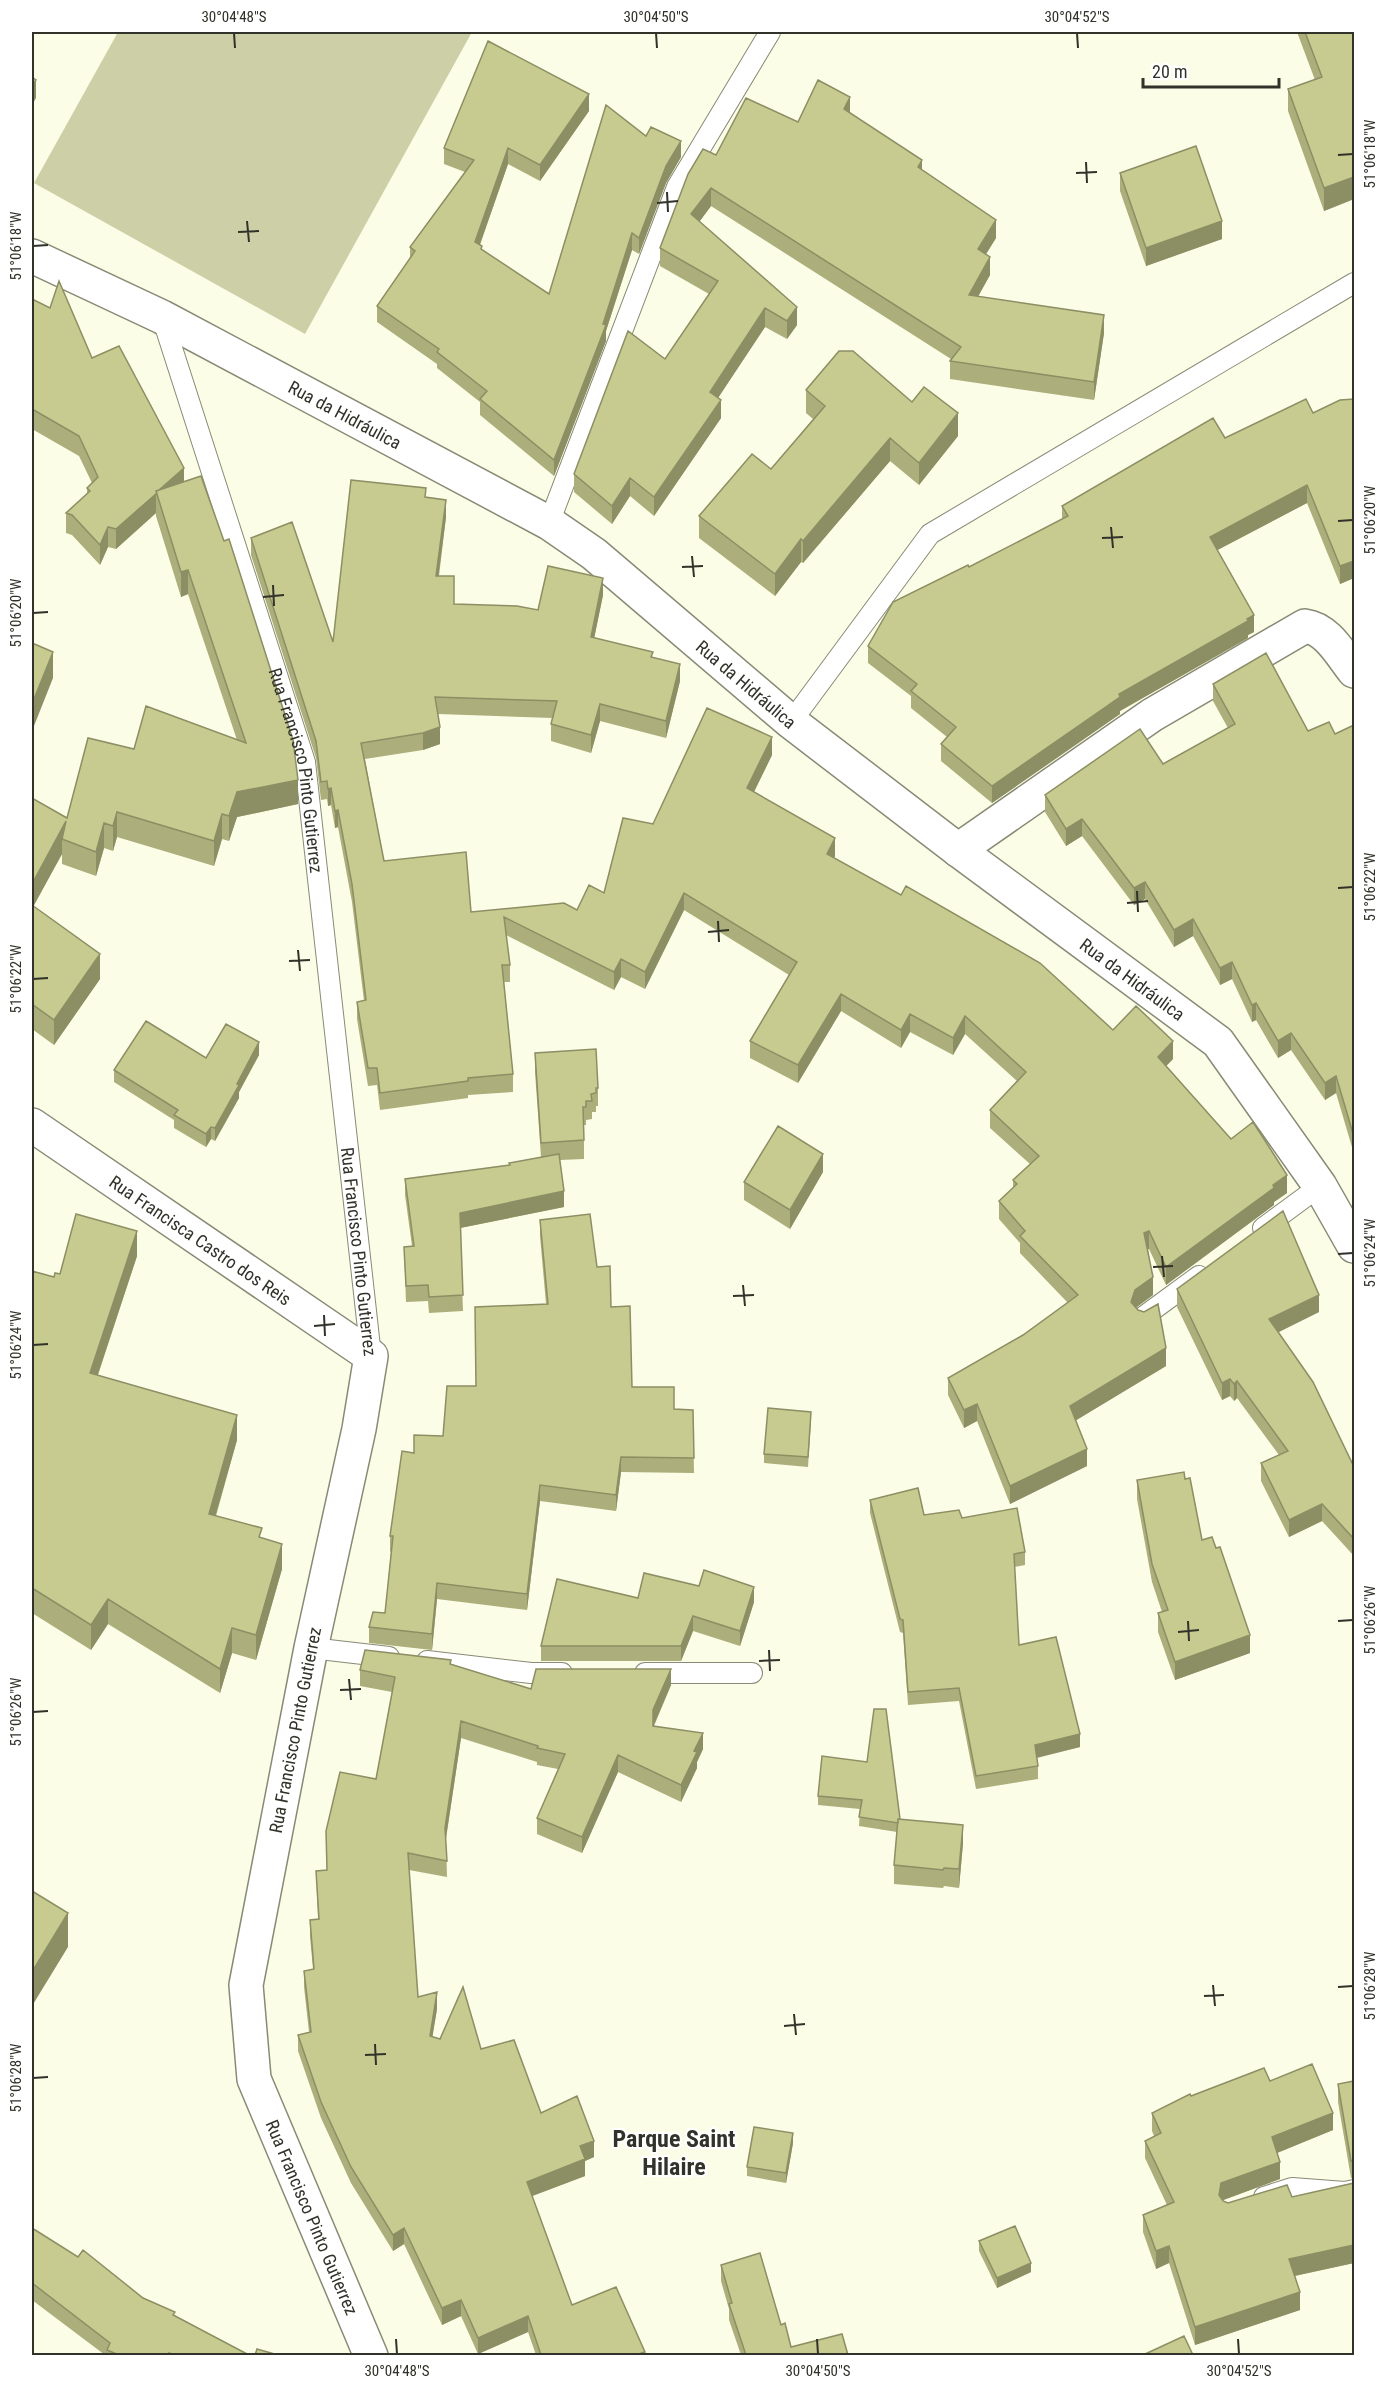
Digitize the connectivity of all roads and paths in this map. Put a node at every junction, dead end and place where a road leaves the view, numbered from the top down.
1 (770, 32) edge
2 (32, 256) edge
3 (1354, 284) edge
4 (162, 317) junction
5 (549, 523) junction
6 (1354, 671) edge
7 (791, 722) junction
8 (958, 850) junction
9 (32, 1125) edge
10 (1320, 1186) junction
11 (1245, 1241) edge
12 (1354, 1246) edge
13 (1217, 1262) edge
14 (1143, 1317) edge
15 (371, 1356) junction
16 (311, 1648) junction
17 (578, 1673) edge
18 (624, 1673) edge
19 (752, 1673) dead end
20 (1354, 2190) edge
21 (1251, 2202) edge
22 (371, 2355) edge

1 - 5 lane
2 - 4 street, Rua da Hidráulica
3 - 7 lane
4 - 5 street, Rua da Hidráulica
4 - 15 lane, Rua Francisco Pinto Gutierrez
5 - 7 street, Rua da Hidráulica
6 - 8 street
7 - 8 street, Rua da Hidráulica
8 - 10 street, Rua da Hidráulica
9 - 15 street, Rua Francisca Castro dos Reis
10 - 11 lane
10 - 12 street, Rua da Hidráulica
13 - 14 lane
15 - 16 street, Rua Francisco Pinto Gutierrez
16 - 17 lane
16 - 22 street, Rua Francisco Pinto Gutierrez
18 - 19 lane
20 - 21 lane

